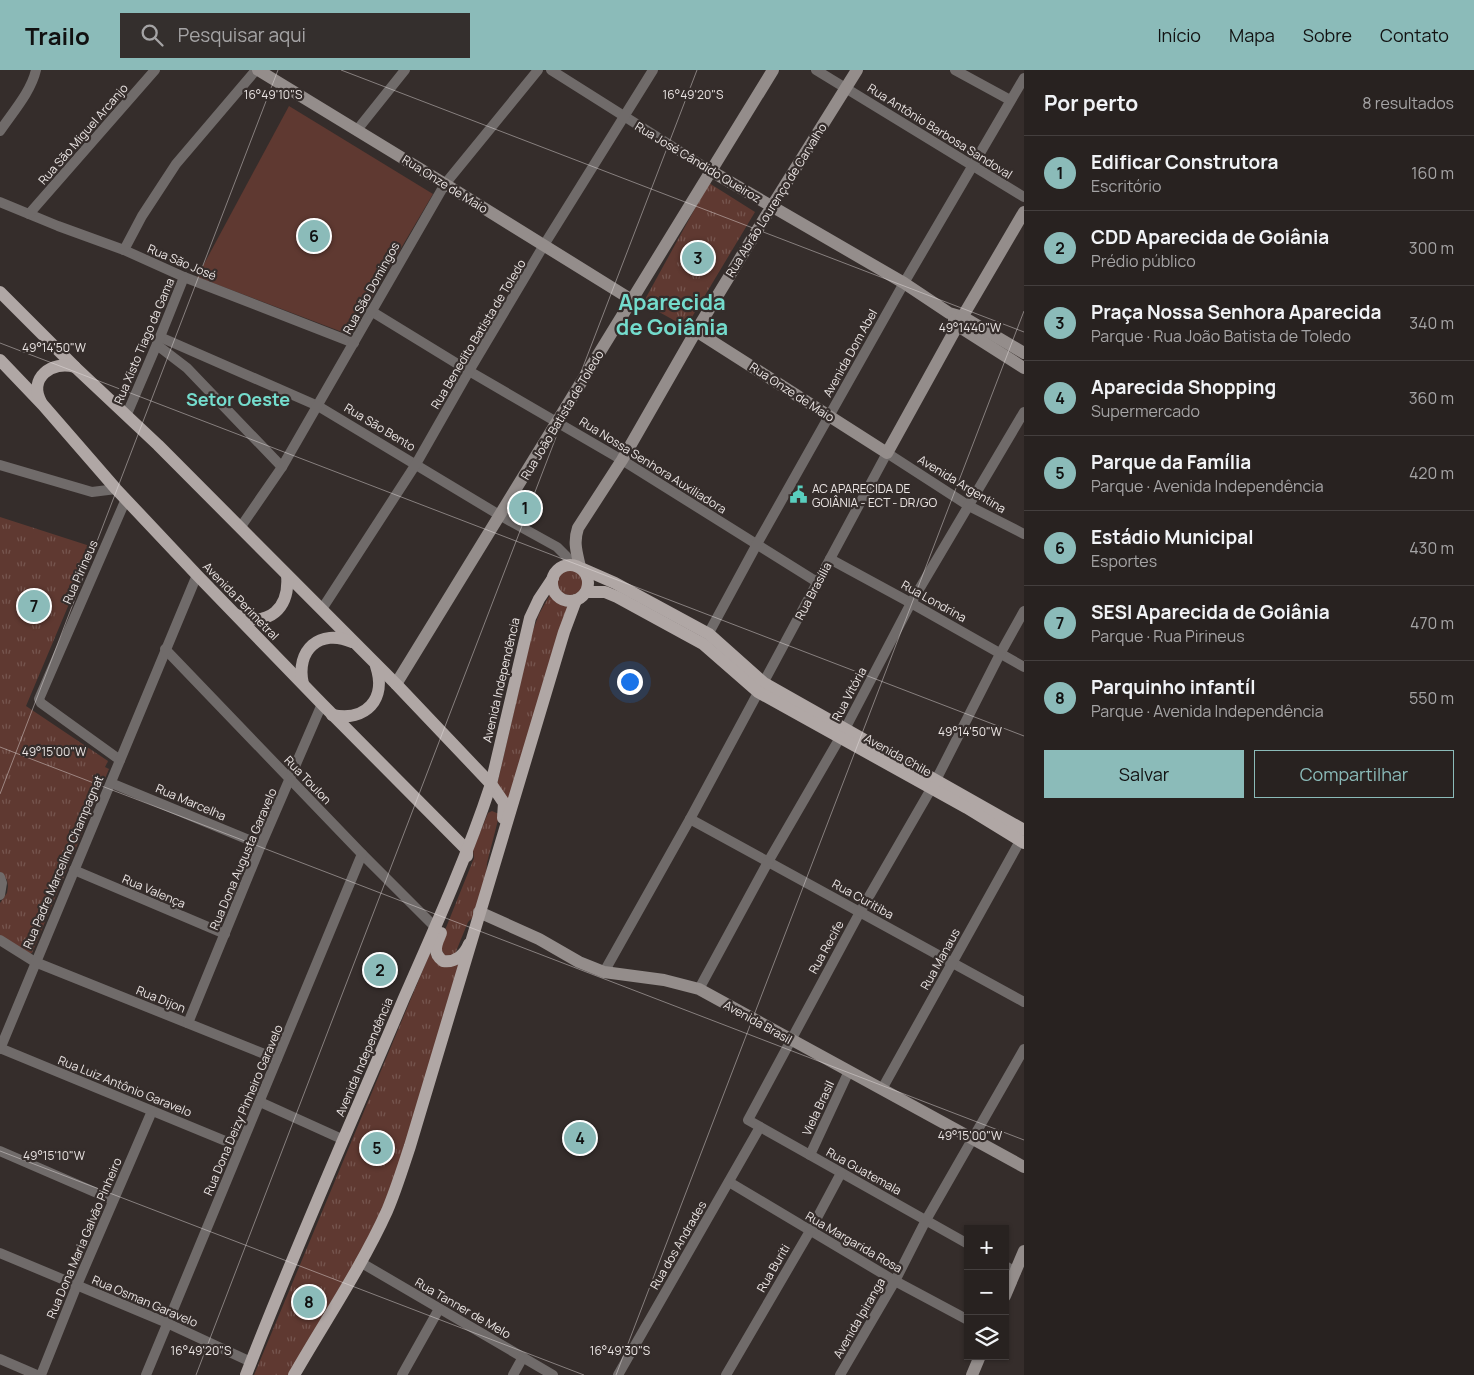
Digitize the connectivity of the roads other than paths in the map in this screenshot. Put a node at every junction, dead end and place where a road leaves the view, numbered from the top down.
1 (36, 70) edge
2 (155, 70) edge
3 (257, 70) edge
4 (405, 70) edge
5 (538, 70) edge
6 (551, 70) edge
7 (653, 70) edge
8 (773, 70) edge
9 (816, 70) edge
10 (858, 70) edge
11 (955, 70) edge
12 (274, 74) edge
13 (1024, 78) edge
14 (847, 88) junction
15 (1010, 100) junction
16 (624, 117) junction
17 (357, 130) junction
18 (0, 131) edge
19 (972, 166) junction
20 (711, 171) junction
21 (445, 184) junction
22 (1024, 197) edge
23 (0, 202) edge
24 (772, 206) junction
25 (1024, 212) edge
26 (29, 214) junction
27 (544, 245) junction
28 (124, 250) junction
29 (184, 278) junction
30 (904, 282) junction
31 (0, 292) edge
32 (632, 300) junction
33 (371, 311) junction
34 (960, 321) junction
35 (696, 331) junction
36 (158, 341) junction
37 (354, 343) junction
38 (1024, 353) edge
39 (196, 354) junction
40 (1, 362) edge
41 (75, 366) junction
42 (187, 368) junction
43 (1024, 368) edge
44 (469, 371) junction
45 (43, 405) junction
46 (318, 406) junction
47 (1024, 412) edge
48 (127, 414) junction
49 (829, 416) junction
50 (558, 421) junction
51 (887, 453) junction
52 (622, 460) junction
53 (416, 464) junction
54 (0, 465) edge
55 (282, 467) junction
56 (106, 478) junction
57 (116, 489) junction
58 (99, 492) junction
59 (126, 499) junction
60 (969, 506) junction
61 (501, 516) junction
62 (240, 528) junction
63 (1024, 534) edge
64 (757, 544) junction
65 (830, 559) junction
66 (578, 567) junction
67 (197, 575) junction
68 (287, 575) junction
69 (552, 578) junction
70 (817, 582) junction
71 (581, 596) junction
72 (911, 603) junction
73 (322, 609) junction
74 (1024, 611) edge
75 (237, 615) junction
76 (706, 639) junction
77 (354, 643) junction
78 (165, 649) junction
79 (1000, 654) junction
80 (376, 665) junction
81 (1024, 667) edge
82 (303, 684) junction
83 (396, 684) junction
84 (761, 688) junction
85 (322, 704) junction
86 (332, 715) junction
87 (842, 733) junction
88 (120, 760) junction
89 (290, 778) junction
90 (111, 783) junction
91 (491, 784) junction
92 (933, 785) junction
93 (483, 808) junction
94 (502, 819) junction
95 (690, 819) junction
96 (1023, 838) edge
97 (261, 845) junction
98 (467, 850) junction
99 (362, 854) junction
100 (768, 862) junction
101 (74, 870) junction
102 (0, 877) edge
103 (490, 878) junction
104 (0, 895) edge
105 (479, 912) junction
106 (860, 912) junction
107 (435, 927) junction
108 (225, 934) junction
109 (0, 940) edge
110 (469, 944) junction
111 (35, 962) junction
112 (952, 963) junction
113 (604, 972) junction
114 (698, 989) junction
115 (1024, 1002) edge
116 (188, 1023) junction
117 (790, 1040) junction
118 (0, 1048) edge
119 (1024, 1049) edge
120 (277, 1059) junction
121 (849, 1072) junction
122 (882, 1089) junction
123 (260, 1102) junction
124 (152, 1111) junction
125 (748, 1120) joint
126 (760, 1127) junction
127 (973, 1139) junction
128 (344, 1140) junction
129 (240, 1147) junction
130 (0, 1151) edge
131 (810, 1155) junction
132 (1024, 1168) edge
133 (841, 1173) junction
134 (729, 1182) junction
135 (113, 1200) junction
136 (926, 1220) junction
137 (810, 1231) junction
138 (964, 1242) edge
139 (1024, 1251) edge
140 (0, 1253) edge
141 (360, 1262) junction
142 (1010, 1269) edge
143 (895, 1280) junction
144 (77, 1285) junction
145 (440, 1309) junction
146 (964, 1318) edge
147 (167, 1323) junction
148 (523, 1357) junction
149 (0, 1359) edge
150 (978, 1360) edge
151 (247, 1371) edge
152 (37, 1375) edge
153 (40, 1375) edge
154 (146, 1375) edge
155 (294, 1375) edge
156 (402, 1375) edge
157 (513, 1375) edge
158 (553, 1375) edge
159 (618, 1375) edge
160 (726, 1375) edge
161 (840, 1375) edge
162 (972, 1375) edge

1 - 18 street
2 - 26 street, Rua São Miguel Arcanjo
3 - 12 street, Rua Onze de Maio
3 - 28 street
4 - 17 street
5 - 21 street, Rua São Domingos
6 - 16 street, Rua José Cândido Queiroz
7 - 16 street, Rua Benedito Batista de Toledo
8 - 20 street, Rua João Batista de Toledo
9 - 14 street, Rua Antônio Barbosa Sandoval
10 - 14 street, Rua Abrão Lourenço de Carvalho
11 - 15 street
12 - 17 street, Rua Onze de Maio
13 - 15 street, Avenida Dom Abel
14 - 19 street, Rua Antônio Barbosa Sandoval
14 - 24 street, Rua Abrão Lourenço de Carvalho
15 - 19 street, Avenida Dom Abel
16 - 20 street, Rua José Cândido Queiroz
16 - 27 street, Rua Benedito Batista de Toledo
17 - 21 street, Rua Onze de Maio
19 - 22 street, Rua Antônio Barbosa Sandoval
19 - 30 street, Avenida Dom Abel
20 - 24 street, Rua José Cândido Queiroz
20 - 32 street, Rua João Batista de Toledo
21 - 27 street, Rua Onze de Maio
21 - 33 street, Rua São Domingos
23 - 26 street, Rua São José
24 - 30 street, Rua José Cândido Queiroz
24 - 35 street, Rua Abrão Lourenço de Carvalho
25 - 34 street, Rua Brasília
26 - 28 street, Rua São José
27 - 32 street, Rua Onze de Maio
27 - 44 street, Rua Benedito Batista de Toledo
28 - 29 street, Rua São José
29 - 36 street, Rua Xisto Tiago da Gama
29 - 37 street, Rua São José
30 - 34 street, Rua José Cândido Queiroz
30 - 49 street, Avenida Dom Abel
31 - 41 main road
32 - 50 street, Rua João Batista de Toledo
33 - 37 street, Rua São Domingos
33 - 44 street, Rua Nossa Senhora Auxiliadora
34 - 38 street
34 - 43 street
34 - 51 street, Rua Brasília
35 - 49 street, Rua Onze de Maio
35 - 52 street, Rua Abrão Lourenço de Carvalho
36 - 39 street, Rua São Bento
36 - 42 street
36 - 48 street, Rua Xisto Tiago da Gama
37 - 46 street, Rua São Domingos
39 - 42 street
39 - 46 street, Rua São Bento
40 - 45 main road, Avenida Perimetral
41 - 45 main road
41 - 48 main road
42 - 55 street
44 - 50 street, Rua Nossa Senhora Auxiliadora
44 - 53 street, Rua Benedito Batista de Toledo
45 - 56 main road, Avenida Perimetral
46 - 53 street, Rua São Bento
46 - 55 street, Rua São Domingos
47 - 60 street, Rua Vitória
48 - 62 main road
49 - 51 street, Rua Onze de Maio
49 - 64 street, Avenida Dom Abel
50 - 52 street, Rua Nossa Senhora Auxiliadora
50 - 61 street, Rua João Batista de Toledo
51 - 60 street, Avenida Argentina
51 - 65 street, Rua Brasília
52 - 64 street, Rua Nossa Senhora Auxiliadora
52 - 66 street, Rua Abrão Lourenço de Carvalho
53 - 61 street, Rua São Bento
53 - 73 street, Rua Benedito Batista de Toledo
54 - 58 street
55 - 62 street, Rua São Domingos
56 - 57 main road, Avenida Perimetral
56 - 58 street
57 - 58 street
57 - 59 main road, Avenida Perimetral
59 - 67 main road, Avenida Perimetral
59 - 88 street, Rua Pirineus
60 - 63 street, Avenida Argentina
60 - 72 street, Rua Vitória
61 - 66 street, Rua São Bento
61 - 83 street, Rua João Batista de Toledo
62 - 68 main road
64 - 70 street, Rua Nossa Senhora Auxiliadora
64 - 76 street, Avenida Dom Abel
65 - 70 street, Rua Brasília
65 - 72 street, Rua Londrina
66 - 69 main road
66 - 71 main road
66 - 76 main road, Rua São Bento
67 - 75 main road, Avenida Perimetral
67 - 78 street, Rua Padre Marcelino Champagnat
68 - 73 main road
68 - 75 main road
69 - 71 main road
69 - 91 main road, Avenida Independência
70 - 84 street, Rua Brasília
71 - 76 main road, Rua São Bento
71 - 103 main road
72 - 79 street, Rua Londrina
72 - 87 street, Rua Vitória
73 - 77 main road
74 - 79 street, Rua Recife
75 - 82 main road, Avenida Perimetral
76 - 84 main road, Rua São Bento
77 - 80 main road
77 - 82 main road
78 - 88 street, Rua Padre Marcelino Champagnat
78 - 89 street, Rua Toulon
79 - 81 street, Rua Londrina
79 - 92 street, Rua Recife
80 - 83 main road
80 - 86 main road
82 - 85 main road, Avenida Perimetral
83 - 91 main road
84 - 87 main road, Avenida Chile
84 - 95 street, Rua Brasília
85 - 86 main road, Avenida Perimetral
85 - 89 street, Rua Dona Augusta Garavelo
86 - 98 main road, Avenida Perimetral
87 - 92 main road, Avenida Chile
87 - 100 street, Rua Vitória
88 - 90 street, Rua Padre Marcelino Champagnat
89 - 97 street, Rua Dona Augusta Garavelo
89 - 99 street, Rua Toulon
90 - 97 street, Rua Marcelha
90 - 101 street, Rua Padre Marcelino Champagnat
91 - 93 main road, Avenida Independência
91 - 94 main road
92 - 96 main road, Avenida Chile
92 - 106 street, Rua Recife
93 - 94 main road
93 - 98 main road, Avenida Independência
94 - 103 main road
95 - 100 street, Rua Curitiba
95 - 113 street, Rua Brasília
96 - 112 street, Rua Manaus
97 - 108 street, Rua Dona Augusta Garavelo
98 - 107 main road, Avenida Independência
98 - 110 main road
99 - 107 street, Rua Toulon
99 - 120 street, Rua Dona Deizy Pinheiro Garavelo
100 - 106 street, Rua Curitiba
100 - 114 street, Rua Vitória
101 - 108 street, Rua Valença
101 - 111 street, Rua Padre Marcelino Champagnat
102 - 104 street
103 - 105 main road
105 - 110 main road
105 - 113 street, Avenida Brasil
106 - 112 street, Rua Curitiba
106 - 117 street, Rua Recife
107 - 128 main road, Avenida Independência
108 - 116 street, Rua Dona Augusta Garavelo
109 - 111 street, Rua Dijon
110 - 141 main road
111 - 116 street, Rua Dijon
111 - 118 street, Rua Padre Marcelino Champagnat
112 - 115 street, Rua Curitiba
112 - 122 street, Rua Manaus
113 - 114 street, Avenida Brasil
114 - 117 street, Avenida Brasil
116 - 120 street, Rua Dijon
117 - 121 street, Avenida Brasil
117 - 125 street, Rua Recife
118 - 124 street, Rua Luiz Antônio Garavelo
119 - 127 street, Avenida Ipiranga
120 - 123 street, Rua Dona Deizy Pinheiro Garavelo
121 - 122 street, Avenida Brasil
121 - 131 street, Viela Brasil
122 - 127 street, Avenida Brasil
123 - 128 street
123 - 129 street, Rua Dona Deizy Pinheiro Garavelo
124 - 129 street, Rua Luiz Antônio Garavelo
124 - 135 street, Rua Dona Maria Galvão Pinheiro
125 - 126 street, Rua Guatemala
126 - 131 street, Rua Guatemala
126 - 134 street, Rua dos Andrades
127 - 132 street, Avenida Brasil
127 - 136 street, Avenida Ipiranga
128 - 151 main road, Avenida Independência
129 - 147 street, Rua Dona Deizy Pinheiro Garavelo
130 - 135 street
131 - 133 street, Rua Guatemala
133 - 136 street, Rua Guatemala
133 - 137 street, Rua Buriti
134 - 137 street, Rua Margarida Rosa
134 - 159 street, Rua dos Andrades
135 - 144 street, Rua Dona Maria Galvão Pinheiro
136 - 138 street, Rua Guatemala
136 - 143 street, Avenida Ipiranga
137 - 143 street, Rua Margarida Rosa
137 - 160 street, Rua Buriti
139 - 142 street
140 - 144 street, Rua Osman Garavelo
141 - 145 street, Rua Tanner de Melo
141 - 155 main road
143 - 146 street, Rua Margarida Rosa
143 - 161 street, Avenida Ipiranga
144 - 147 street, Rua Osman Garavelo
144 - 153 street, Rua Dona Maria Galvão Pinheiro
145 - 148 street, Rua Tanner de Melo
145 - 156 street
147 - 151 street, Rua Osman Garavelo
147 - 154 street, Rua Dona Deizy Pinheiro Garavelo
148 - 157 street
148 - 158 street, Rua Tanner de Melo
149 - 152 street
150 - 162 street

